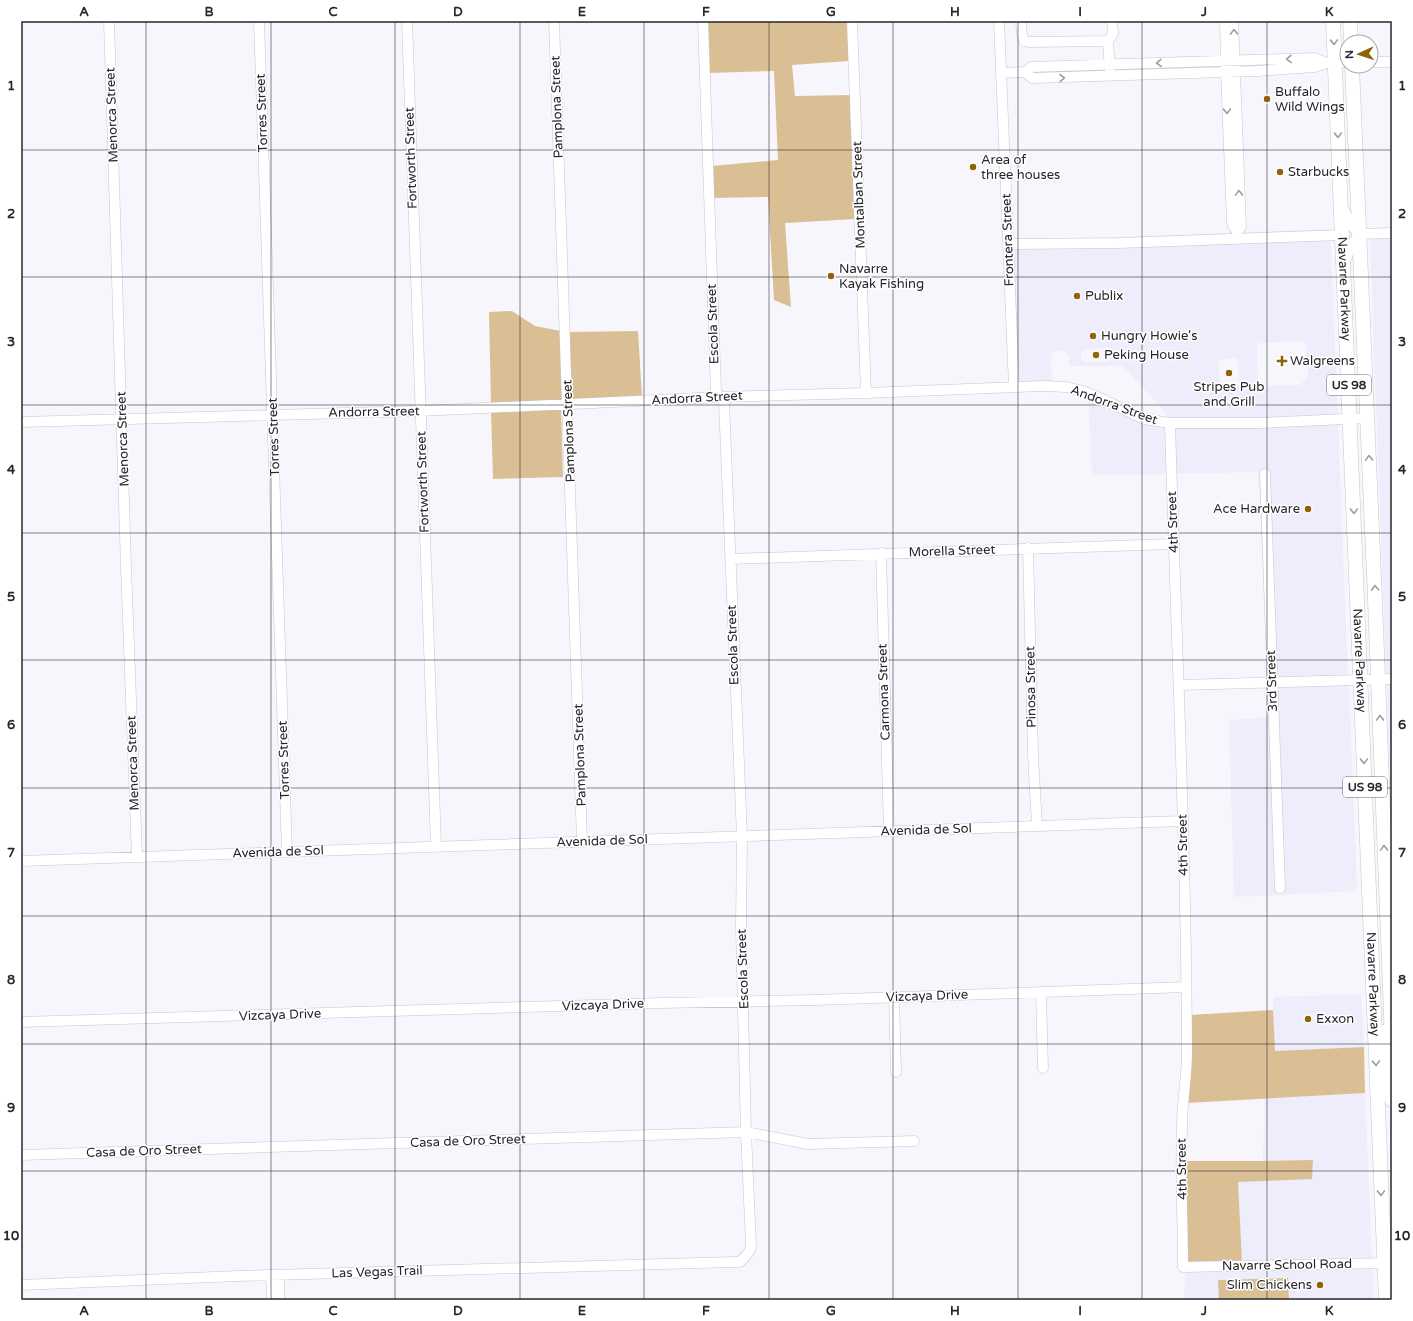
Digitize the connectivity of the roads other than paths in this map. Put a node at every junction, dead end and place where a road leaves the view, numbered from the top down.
1 (109, 21) edge
2 (259, 21) edge
3 (407, 21) edge
4 (554, 21) edge
5 (704, 21) edge
6 (852, 21) edge
7 (999, 21) edge
8 (1021, 21) edge
9 (1112, 21) edge
10 (1225, 21) edge
11 (1233, 21) edge
12 (1333, 21) edge
13 (1350, 21) edge
14 (1351, 34) edge
15 (1108, 41) junction
16 (1230, 60) junction
17 (1379, 62) edge
18 (1392, 62) edge
19 (1336, 63) edge
20 (1110, 64) junction
21 (1025, 72) junction
22 (1227, 72) junction
23 (1001, 73) junction
24 (1352, 74) edge
25 (1110, 76) junction
26 (1341, 203) junction
27 (1392, 233) edge
28 (1238, 234) junction
29 (1359, 234) junction
30 (1342, 235) junction
31 (1008, 244) junction
32 (1344, 266) junction
33 (1014, 387) junction
34 (866, 393) junction
35 (720, 397) junction
36 (568, 404) junction
37 (420, 411) junction
38 (273, 414) junction
39 (1367, 418) junction
40 (122, 419) junction
41 (1350, 419) junction
42 (21, 422) edge
43 (1170, 423) junction
44 (1265, 474) dead end
45 (1173, 544) junction
46 (1028, 548) junction
47 (881, 553) junction
48 (730, 559) junction
49 (1385, 679) edge
50 (1360, 680) junction
51 (1272, 683) junction
52 (1179, 685) junction
53 (1183, 821) junction
54 (1037, 826) junction
55 (889, 831) junction
56 (742, 836) junction
57 (582, 841) junction
58 (436, 846) junction
59 (287, 852) junction
60 (137, 857) junction
61 (21, 861) edge
62 (1368, 874) junction
63 (1280, 888) dead end
64 (1391, 984) edge
65 (1186, 988) junction
66 (1041, 993) junction
67 (1373, 996) junction
68 (894, 997) junction
69 (744, 1001) junction
70 (21, 1022) edge
71 (1392, 1041) edge
72 (1043, 1068) dead end
73 (896, 1072) dead end
74 (1392, 1100) edge
75 (746, 1132) junction
76 (914, 1140) dead end
77 (21, 1155) edge
78 (734, 1262) joint
79 (1388, 1263) edge
80 (1183, 1267) joint
81 (275, 1275) junction
82 (21, 1285) edge
83 (272, 1300) edge
84 (279, 1300) edge
85 (1386, 1300) edge

1 - 40 street, Menorca Street
2 - 38 street, Torres Street
3 - 37 street, Fortworth Street
4 - 36 street, Pamplona Street
5 - 35 street, Escola Street
6 - 34 street, Montalban Street
7 - 23 street, Frontera Street
8 - 15 street
9 - 15 street
10 - 16 street
16 -> 11 street
12 -> 19 highway, Navarre Parkway / US 98
13 - 14 highway
15 - 20 street
19 -> 16 street
16 -> 20 street
16 - 22 street
17 - 18 street
19 - 22 street
19 -> 26 highway, Navarre Parkway / US 98
20 - 21 street
20 - 25 street
21 - 23 street
21 -> 25 street
22 - 25 street
22 - 28 street
23 - 31 street, Frontera Street
24 - 29 highway, Navarre Parkway / US 98
26 - 29 street
26 - 30 highway, Navarre Parkway / US 98
27 - 29 street
28 - 30 street
28 - 31 street
29 - 32 street
29 - 39 highway, Navarre Parkway / US 98
30 - 32 highway, Navarre Parkway / US 98
31 - 33 street, Frontera Street
32 - 41 highway, Navarre Parkway / US 98
33 - 34 street, Andorra Street
33 - 43 street, Andorra Street
34 - 35 street, Andorra Street
35 - 36 street, Andorra Street
35 - 48 street, Escola Street
36 - 37 street, Andorra Street
36 - 57 street, Pamplona Street
37 - 38 street, Andorra Street
37 - 58 street, Fortworth Street
38 - 40 street, Andorra Street
38 - 59 street, Torres Street
39 - 41 street, Andorra Street
49 -> 39 highway, Navarre Parkway / US 98
40 - 42 street, Andorra Street
40 - 60 street, Menorca Street
41 - 43 street, Andorra Street
41 -> 50 highway, Navarre Parkway / US 98
43 - 45 street, 4th Street
44 - 51 street, 3rd Street
45 - 46 street, Morella Street
45 - 52 street, 4th Street
46 - 47 street, Morella Street
46 - 54 street, Pinosa Street
47 - 48 street, Morella Street
47 - 55 street, Carmona Street
48 - 56 street, Escola Street
49 - 50 street
64 -> 49 highway, Navarre Parkway / US 98
50 - 51 street
50 -> 62 highway, Navarre Parkway / US 98
51 - 52 street
51 - 63 street, 3rd Street
52 - 53 street, 4th Street
53 - 54 street, Avenida de Sol
53 - 65 street, 4th Street
54 - 55 street, Avenida de Sol
55 - 56 street, Avenida de Sol
56 - 57 street, Avenida de Sol
56 - 69 street, Escola Street
57 - 58 street, Avenida de Sol
58 - 59 street, Avenida de Sol
59 - 60 street, Avenida de Sol
60 - 61 street, Avenida de Sol
62 - 64 highway
62 - 67 highway, Navarre Parkway / US 98
64 - 71 highway, Navarre Parkway / US 98
65 - 66 street, Vizcaya Drive
65 - 80 street, 4th Street
66 - 68 street, Vizcaya Drive
66 - 72 street
67 - 74 highway
67 -> 79 highway, Navarre Parkway / US 98
68 - 69 street, Vizcaya Drive
68 - 73 street
69 - 70 street, Vizcaya Drive
69 - 75 street, Escola Street
75 - 76 street, Casa de Oro Street
75 - 77 street, Casa de Oro Street
75 - 78 street, Escola Street
78 - 81 street, Las Vegas Trail
79 - 80 street, Navarre School Road
79 - 85 highway, Navarre Parkway / US 98
81 - 82 street, Las Vegas Trail
81 - 83 street
81 - 84 street

